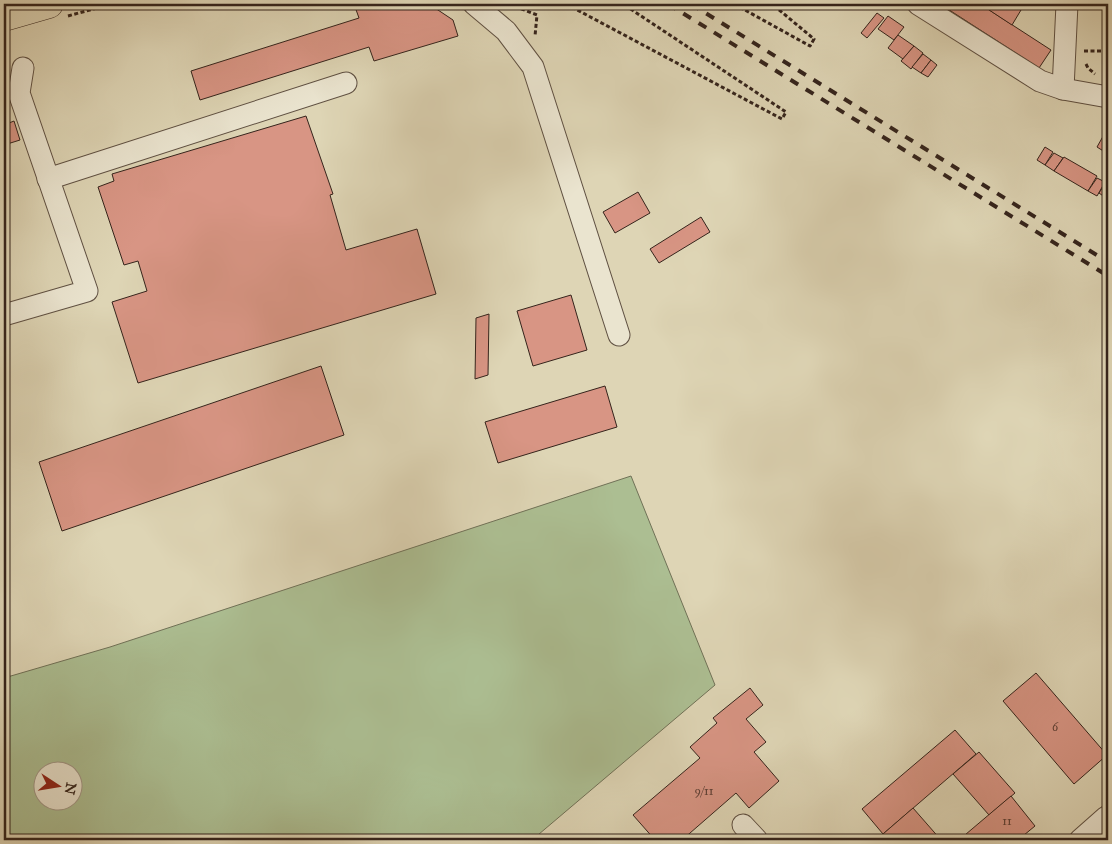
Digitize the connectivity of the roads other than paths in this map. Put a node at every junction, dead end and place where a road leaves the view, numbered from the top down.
1 (49, 4) edge
2 (474, 4) edge
3 (918, 4) edge
4 (1067, 4) edge
5 (4, 17) edge
6 (23, 68) dead end
7 (346, 83) dead end
8 (1105, 88) edge
9 (1063, 89) junction
10 (48, 179) junction
11 (4, 315) edge
12 (619, 335) dead end
13 (1108, 818) edge
14 (1080, 840) edge

1 - 5 highway
2 - 12 street
3 - 9 street
4 - 9 street
6 - 10 street
7 - 10 street
8 - 9 street
10 - 11 street
13 - 14 street

